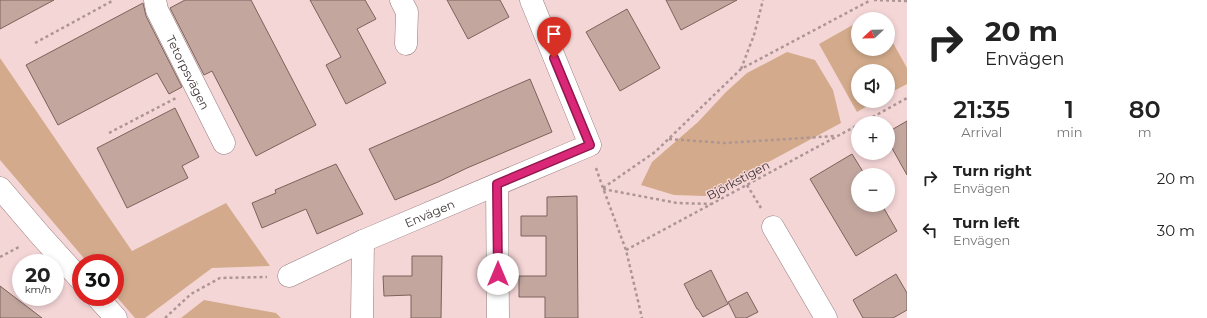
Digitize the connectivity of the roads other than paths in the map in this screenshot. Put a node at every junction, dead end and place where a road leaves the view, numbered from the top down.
1 (155, 0) edge
2 (401, 0) edge
3 (531, 0) edge
4 (406, 44) dead end
5 (224, 143) dead end
6 (497, 184) junction
7 (0, 188) edge
8 (773, 227) dead end
9 (362, 241) junction
10 (72, 270) edge
11 (289, 276) road end
12 (105, 306) edge
13 (116, 318) edge
14 (362, 318) edge
15 (498, 318) edge
16 (826, 318) edge

1 - 5 street, Tetorpsvägen
2 - 4 street
3 - 6 street, Envägen
6 - 9 street, Envägen
6 - 15 street
7 - 10 street
8 - 16 street
9 - 11 street, Envägen
9 - 14 street
12 - 13 street

